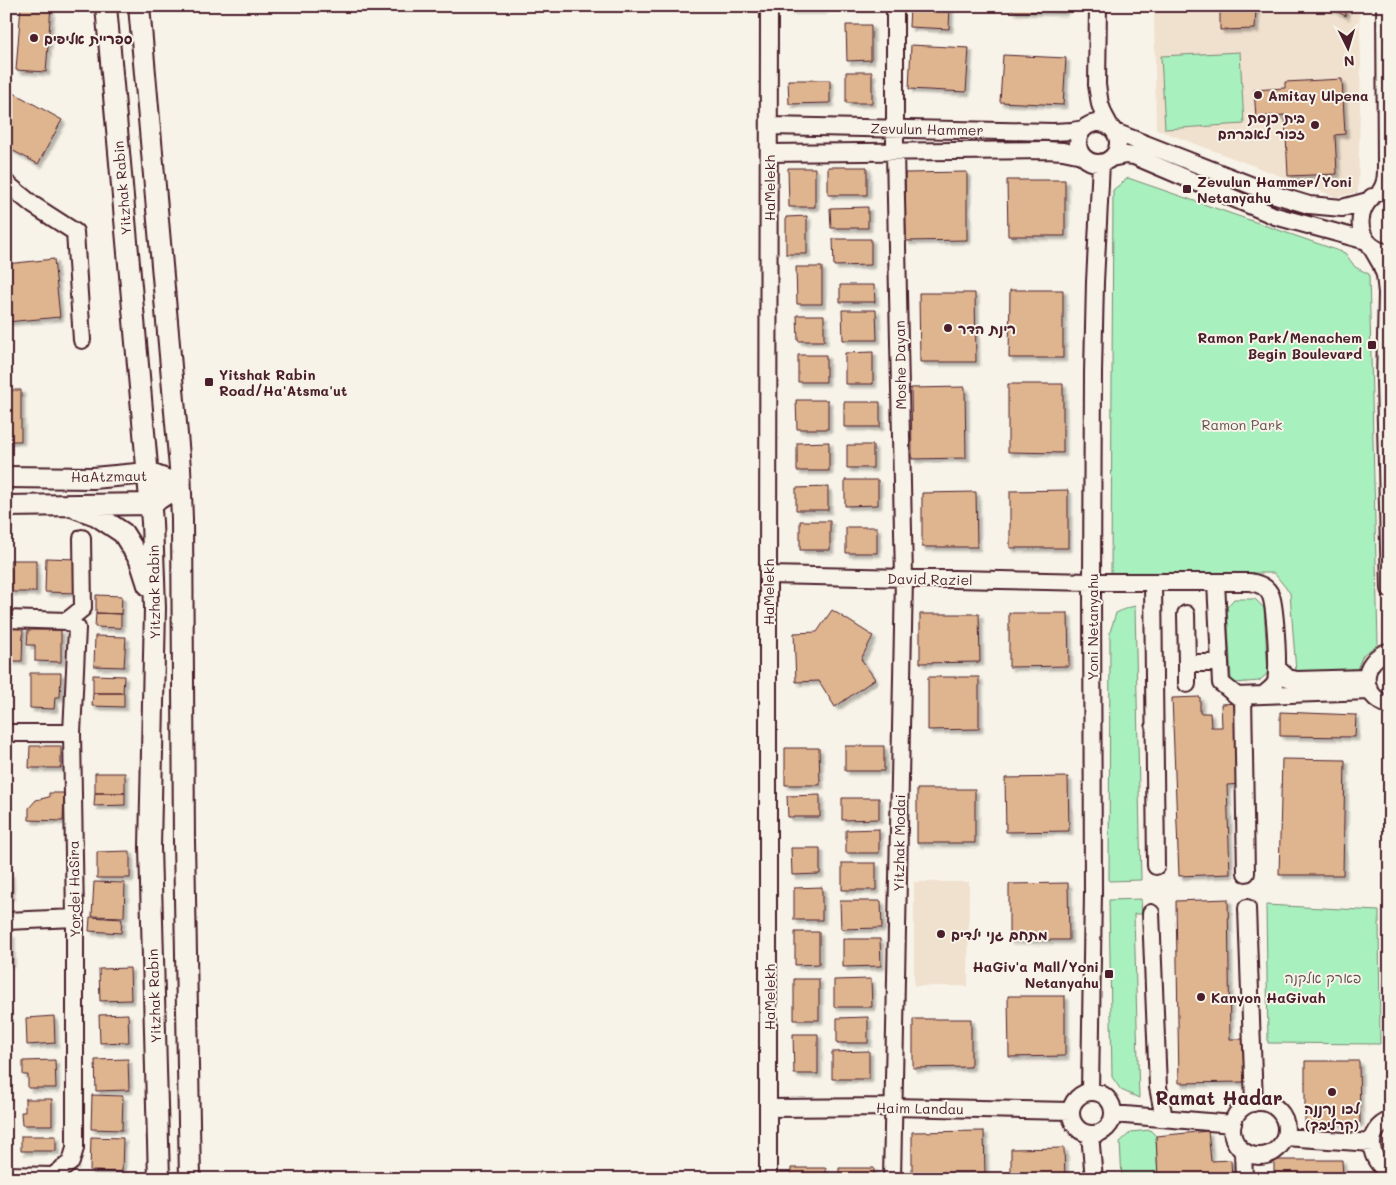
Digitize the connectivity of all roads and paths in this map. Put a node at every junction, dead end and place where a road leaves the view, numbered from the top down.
1 (106, 6) edge
2 (139, 6) edge
3 (769, 6) edge
4 (896, 6) edge
5 (1098, 6) edge
6 (1385, 6) edge
7 (1097, 85) junction
8 (770, 126) junction
9 (1086, 127) junction
10 (895, 129) junction
11 (1113, 130) junction
12 (895, 152) junction
13 (769, 153) junction
14 (1082, 155) junction
15 (1106, 160) junction
16 (6, 183) edge
17 (1379, 194) edge
18 (1369, 243) junction
19 (1390, 253) edge
20 (82, 340) dead end
21 (141, 402) junction
22 (148, 473) junction
23 (6, 477) edge
24 (93, 478) junction
25 (180, 485) junction
26 (151, 504) junction
27 (68, 505) junction
28 (6, 506) edge
29 (82, 538) dead end
30 (768, 575) junction
31 (904, 578) junction
32 (1092, 582) junction
33 (1153, 582) junction
34 (1216, 582) junction
35 (1390, 589) edge
36 (155, 608) junction
37 (1186, 614) dead end
38 (6, 619) edge
39 (67, 621) junction
40 (1390, 651) edge
41 (1187, 663) junction
42 (1220, 663) junction
43 (1277, 668) junction
44 (1187, 684) dead end
45 (1368, 685) junction
46 (1263, 695) junction
47 (1243, 696) junction
48 (1390, 706) edge
49 (6, 733) edge
50 (72, 733) junction
51 (1156, 866) dead end
52 (1246, 873) dead end
53 (1247, 908) dead end
54 (1151, 913) dead end
55 (75, 918) junction
56 (6, 921) edge
57 (1090, 1092) junction
58 (1254, 1103) junction
59 (893, 1107) junction
60 (769, 1108) junction
61 (1071, 1111) junction
62 (1113, 1114) junction
63 (1164, 1118) junction
64 (1390, 1120) edge
65 (1233, 1124) junction
66 (1090, 1134) junction
67 (1285, 1137) junction
68 (1372, 1143) junction
69 (1243, 1151) junction
70 (1390, 1173) edge
71 (6, 1175) edge
72 (159, 1179) edge
73 (190, 1179) edge
74 (768, 1179) edge
75 (892, 1179) edge
76 (1094, 1179) edge
77 (1244, 1179) edge

1 - 21 main road, Yitzhak Rabin
2 - 25 main road, Yitzhak Rabin
3 - 8 street, HaMelekh
4 - 10 street, Moshe Dayan
5 - 7 street
6 - 17 street
7 - 9 street
7 - 11 street
8 - 10 street, Zevulun Hammer
8 - 13 street, HaMelekh
9 - 10 street, Zevulun Hammer
9 - 11 street
9 - 14 street
10 - 12 street, Moshe Dayan
11 - 15 street
11 - 17 street
12 - 13 street, Zevulun Hammer
12 - 14 street, Zevulun Hammer
12 - 31 street, Moshe Dayan
13 - 30 street, HaMelekh
14 - 15 street
15 - 18 street
15 - 32 street, Yoni Netanyahu
16 - 20 street
17 - 18 street
18 - 19 street
18 - 35 street
21 - 22 main road, Yitzhak Rabin
21 - 24 main road
22 - 24 main road, HaAtzmaut
22 - 25 main road, HaAtzmaut
22 - 26 main road, Yitzhak Rabin
23 - 24 main road, HaAtzmaut
25 - 26 main road, HaAtzmaut
25 - 73 main road, Yitzhak Rabin
26 - 27 main road, HaAtzmaut
26 - 36 main road, Yitzhak Rabin
27 - 28 main road, HaAtzmaut
27 - 36 main road
29 - 39 street
30 - 31 street, David Raziel
30 - 60 street, HaMelekh
31 - 32 street, David Raziel
31 - 59 street, Yitzhak Modai
32 - 33 street, David Raziel
32 - 57 street, Yoni Netanyahu
33 - 34 street, David Raziel
33 - 51 street
34 - 42 street
34 - 43 street, David Raziel
36 - 72 main road, Yitzhak Rabin
37 - 41 street
38 - 39 street
39 - 50 street, Yordei HaSira
40 - 45 street
41 - 42 street
41 - 44 street
42 - 47 street
43 - 45 street
43 - 46 street
45 - 46 street
45 - 48 street
46 - 47 street
47 - 52 street
49 - 50 street
50 - 55 street, Yordei HaSira
53 - 58 street
54 - 63 street
55 - 56 street
55 - 71 street, Yordei HaSira
57 - 61 street
57 - 62 street
58 - 65 street
58 - 67 street
59 - 60 street, Haim Landau
59 - 61 street, Haim Landau
59 - 75 street, Yitzhak Modai
60 - 74 street, HaMelekh
61 - 66 street
62 - 63 street
62 - 66 street
63 - 65 street
64 - 68 street
65 - 69 street
66 - 76 street
67 - 68 street
67 - 69 street
68 - 70 street
69 - 77 street

